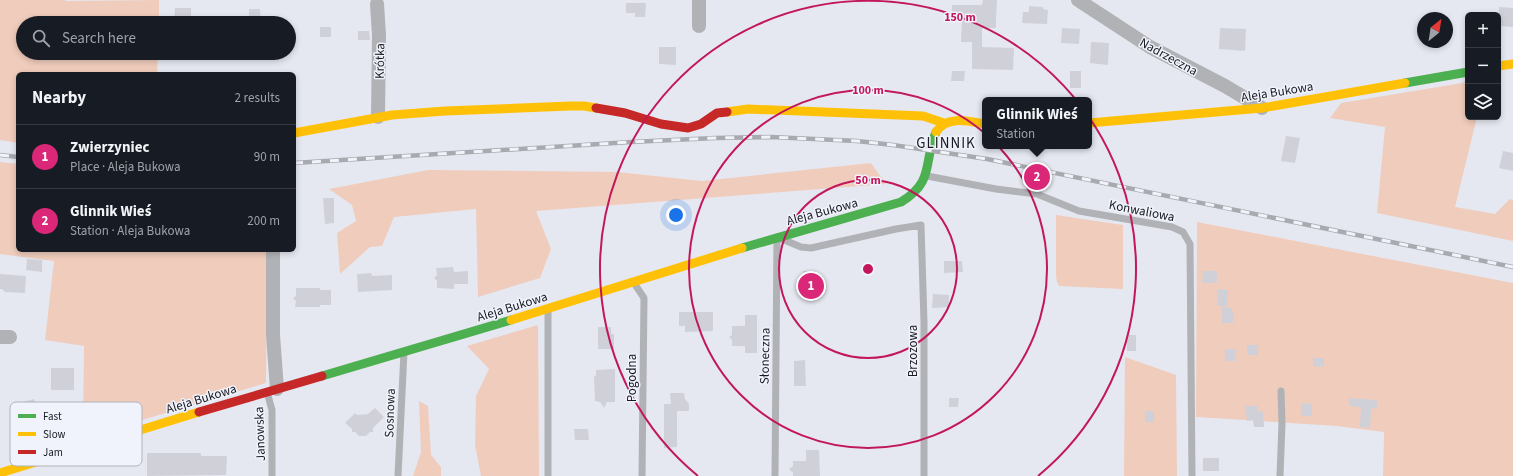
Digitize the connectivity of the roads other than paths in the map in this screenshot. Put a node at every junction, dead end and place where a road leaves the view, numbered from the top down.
1 (699, 0) edge
2 (1078, 0) edge
3 (377, 4) dead end
4 (699, 26) dead end
5 (1513, 64) edge
6 (1501, 66) edge
7 (1465, 73) edge
8 (1262, 108) junction
9 (378, 117) junction
10 (944, 123) junction
11 (982, 124) edge
12 (1092, 124) edge
13 (296, 134) edge
14 (926, 175) junction
15 (777, 237) junction
16 (273, 252) edge
17 (634, 282) junction
18 (548, 309) junction
19 (404, 352) junction
20 (272, 390) junction
21 (1281, 391) dead end
22 (142, 432) edge
23 (38, 466) edge
24 (26, 470) edge
25 (0, 473) edge
26 (272, 476) edge
27 (398, 476) edge
28 (548, 476) edge
29 (642, 476) edge
30 (775, 476) edge
31 (924, 476) edge
32 (1192, 476) edge
33 (1280, 476) edge

1 - 4 street
2 - 8 street, Nadrzeczna
3 - 9 street, Krótka
5 - 6 street
7 - 8 street, Aleja Bukowa
8 - 12 street, Aleja Bukowa
9 - 10 street
9 - 13 street
10 - 11 street
10 - 14 street, Aleja Bukowa
14 - 15 street, Aleja Bukowa
14 - 32 lane, Konwaliowa
15 - 17 street, Aleja Bukowa
15 - 30 lane, Słoneczna
15 - 31 lane, Brzozowa
16 - 20 street
17 - 18 street, Aleja Bukowa
17 - 29 lane, Pogodna
18 - 19 street, Aleja Bukowa
18 - 28 lane
19 - 20 street, Aleja Bukowa
19 - 27 lane, Sosnowa
20 - 22 street, Aleja Bukowa
20 - 26 lane, Janowska
21 - 33 lane
23 - 24 street, Aleja Bukowa
24 - 25 street, Aleja Bukowa

